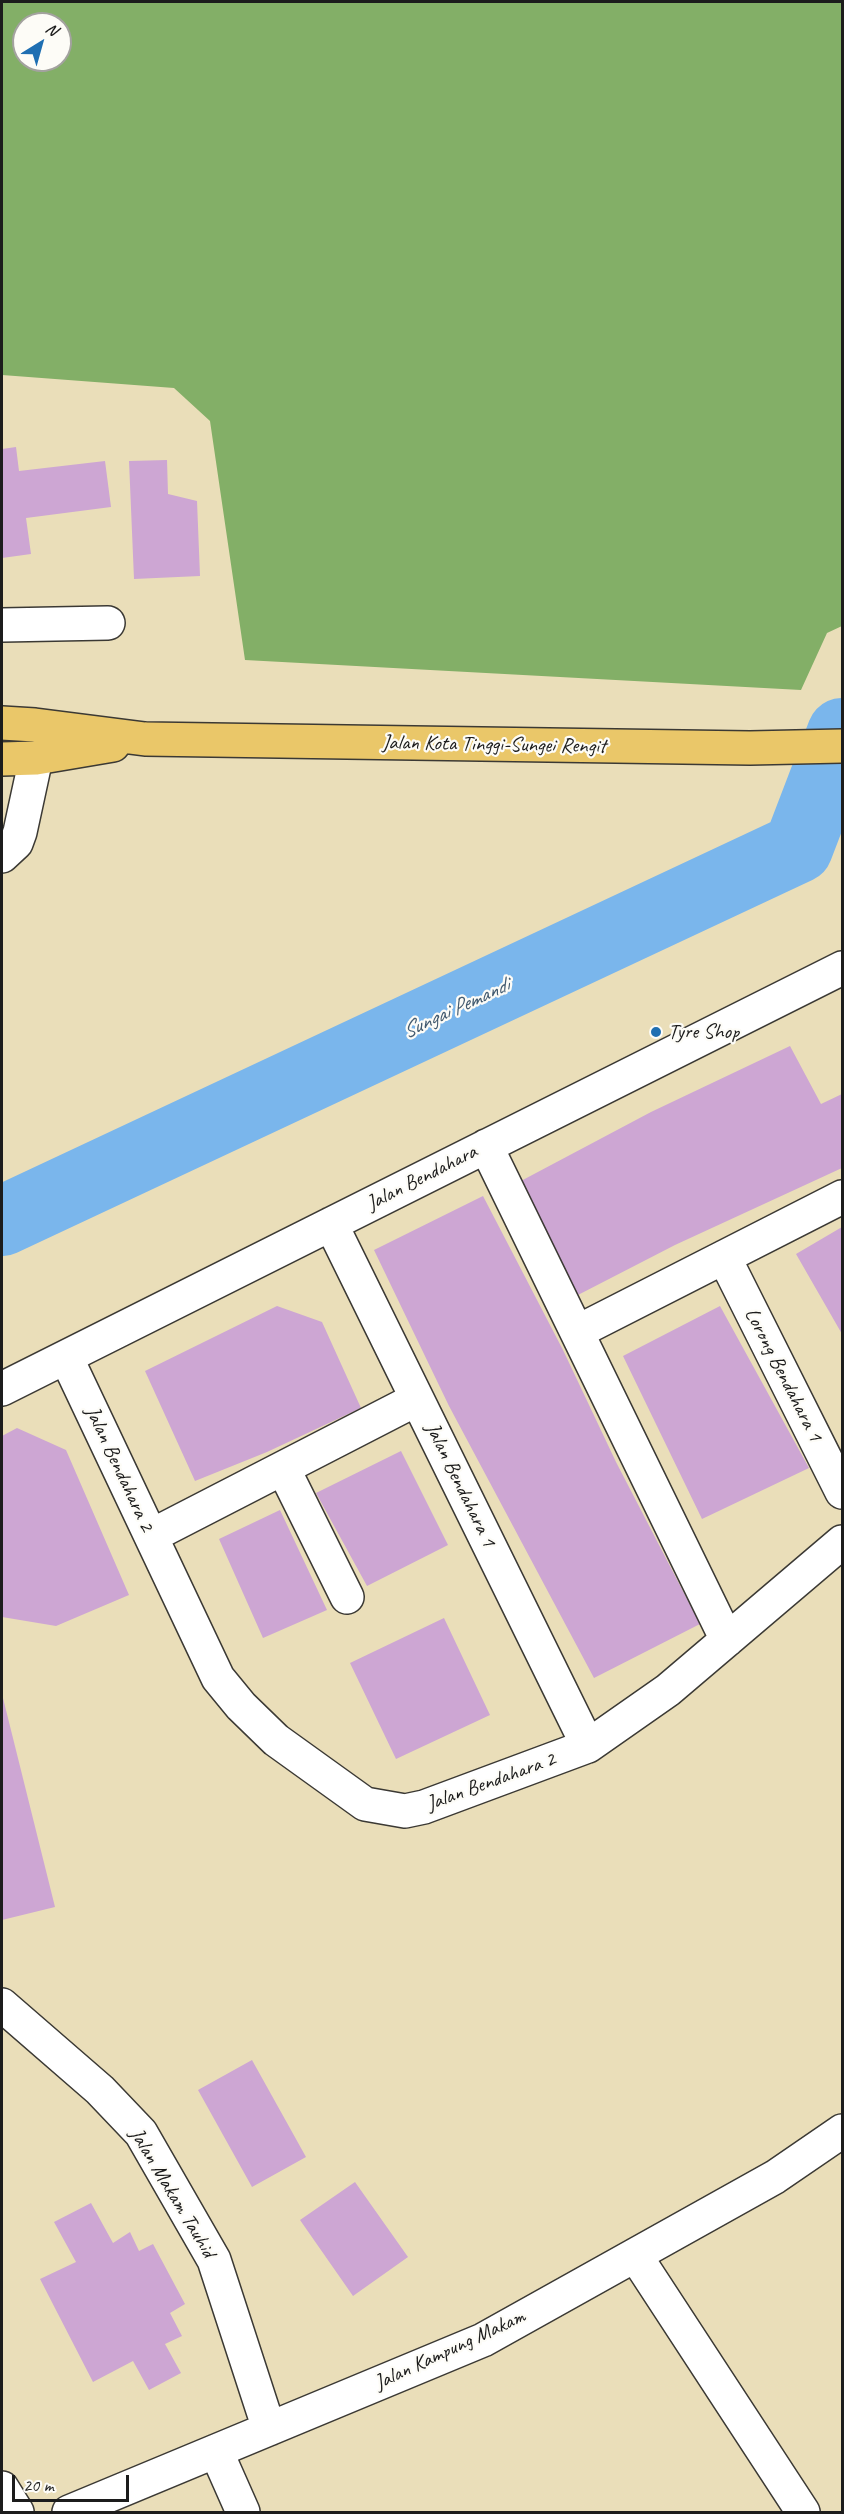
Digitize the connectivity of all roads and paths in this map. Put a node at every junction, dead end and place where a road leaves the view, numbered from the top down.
1 (108, 623) dead end
2 (2, 625) edge
3 (2, 723) edge
4 (145, 739) junction
5 (843, 746) edge
6 (36, 758) junction
7 (2, 759) edge
8 (2, 856) edge
9 (843, 968) edge
10 (486, 1146) junction
11 (843, 1197) edge
12 (331, 1224) junction
13 (724, 1257) junction
14 (577, 1332) junction
15 (66, 1357) junction
16 (2, 1389) edge
17 (417, 1399) junction
18 (283, 1468) junction
19 (843, 1492) edge
20 (151, 1536) junction
21 (843, 1542) edge
22 (347, 1597) dead end
23 (727, 1640) junction
24 (588, 1746) junction
25 (2, 2005) edge
26 (843, 2131) edge
27 (635, 2255) junction
28 (268, 2429) junction
29 (216, 2451) junction
30 (2, 2488) edge
31 (17, 2512) edge
32 (69, 2512) edge
33 (243, 2512) edge
34 (803, 2512) edge

1 - 2 street
3 - 4 main road
4 - 5 main road, Jalan Kota Tinggi-Sungei Rengit
4 - 6 main road
6 - 7 main road
6 - 8 street
9 - 10 street, Jalan Bendahara
10 - 12 street, Jalan Bendahara
10 - 14 street
11 - 13 street
12 - 15 street, Jalan Bendahara
12 - 17 street, Jalan Bendahara 1
13 - 14 street
13 - 19 street, Lorong Bendahara 1
14 - 23 street
15 - 16 street, Jalan Bendahara
15 - 20 street, Jalan Bendahara 2
17 - 18 street
17 - 24 street, Jalan Bendahara 1
18 - 20 street
18 - 22 street
20 - 24 street, Jalan Bendahara 2
21 - 23 street, Jalan Bendahara 2
23 - 24 street, Jalan Bendahara 2
25 - 28 street, Jalan Makam Tauhid
26 - 27 street, Jalan Kampung Makam
27 - 28 street, Jalan Kampung Makam
27 - 34 street
28 - 29 street, Jalan Kampung Makam
29 - 32 street, Jalan Kampung Makam
29 - 33 street
30 - 31 street

